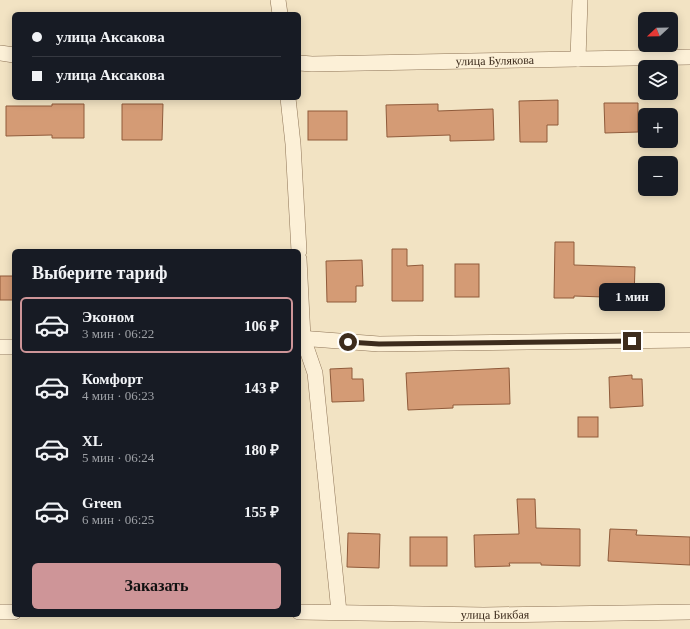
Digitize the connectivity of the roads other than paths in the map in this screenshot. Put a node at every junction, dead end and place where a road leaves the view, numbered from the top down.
1 (278, 0) edge
2 (580, 0) edge
3 (280, 12) edge
4 (0, 53) edge
5 (12, 55) edge
6 (690, 57) edge
7 (578, 59) junction
8 (301, 63) edge
9 (288, 100) edge
10 (299, 249) edge
11 (301, 338) edge
12 (690, 340) edge
13 (0, 347) edge
14 (12, 347) edge
15 (0, 612) edge
16 (12, 612) edge
17 (301, 612) edge
18 (339, 612) junction
19 (690, 612) edge

1 - 3 street
2 - 7 street
4 - 5 street
6 - 7 street, улица Булякова
7 - 8 street, улица Булякова
9 - 10 street
11 - 12 street
11 - 18 street
13 - 14 street
15 - 16 street
17 - 18 street, улица Бикбая
18 - 19 street, улица Бикбая

